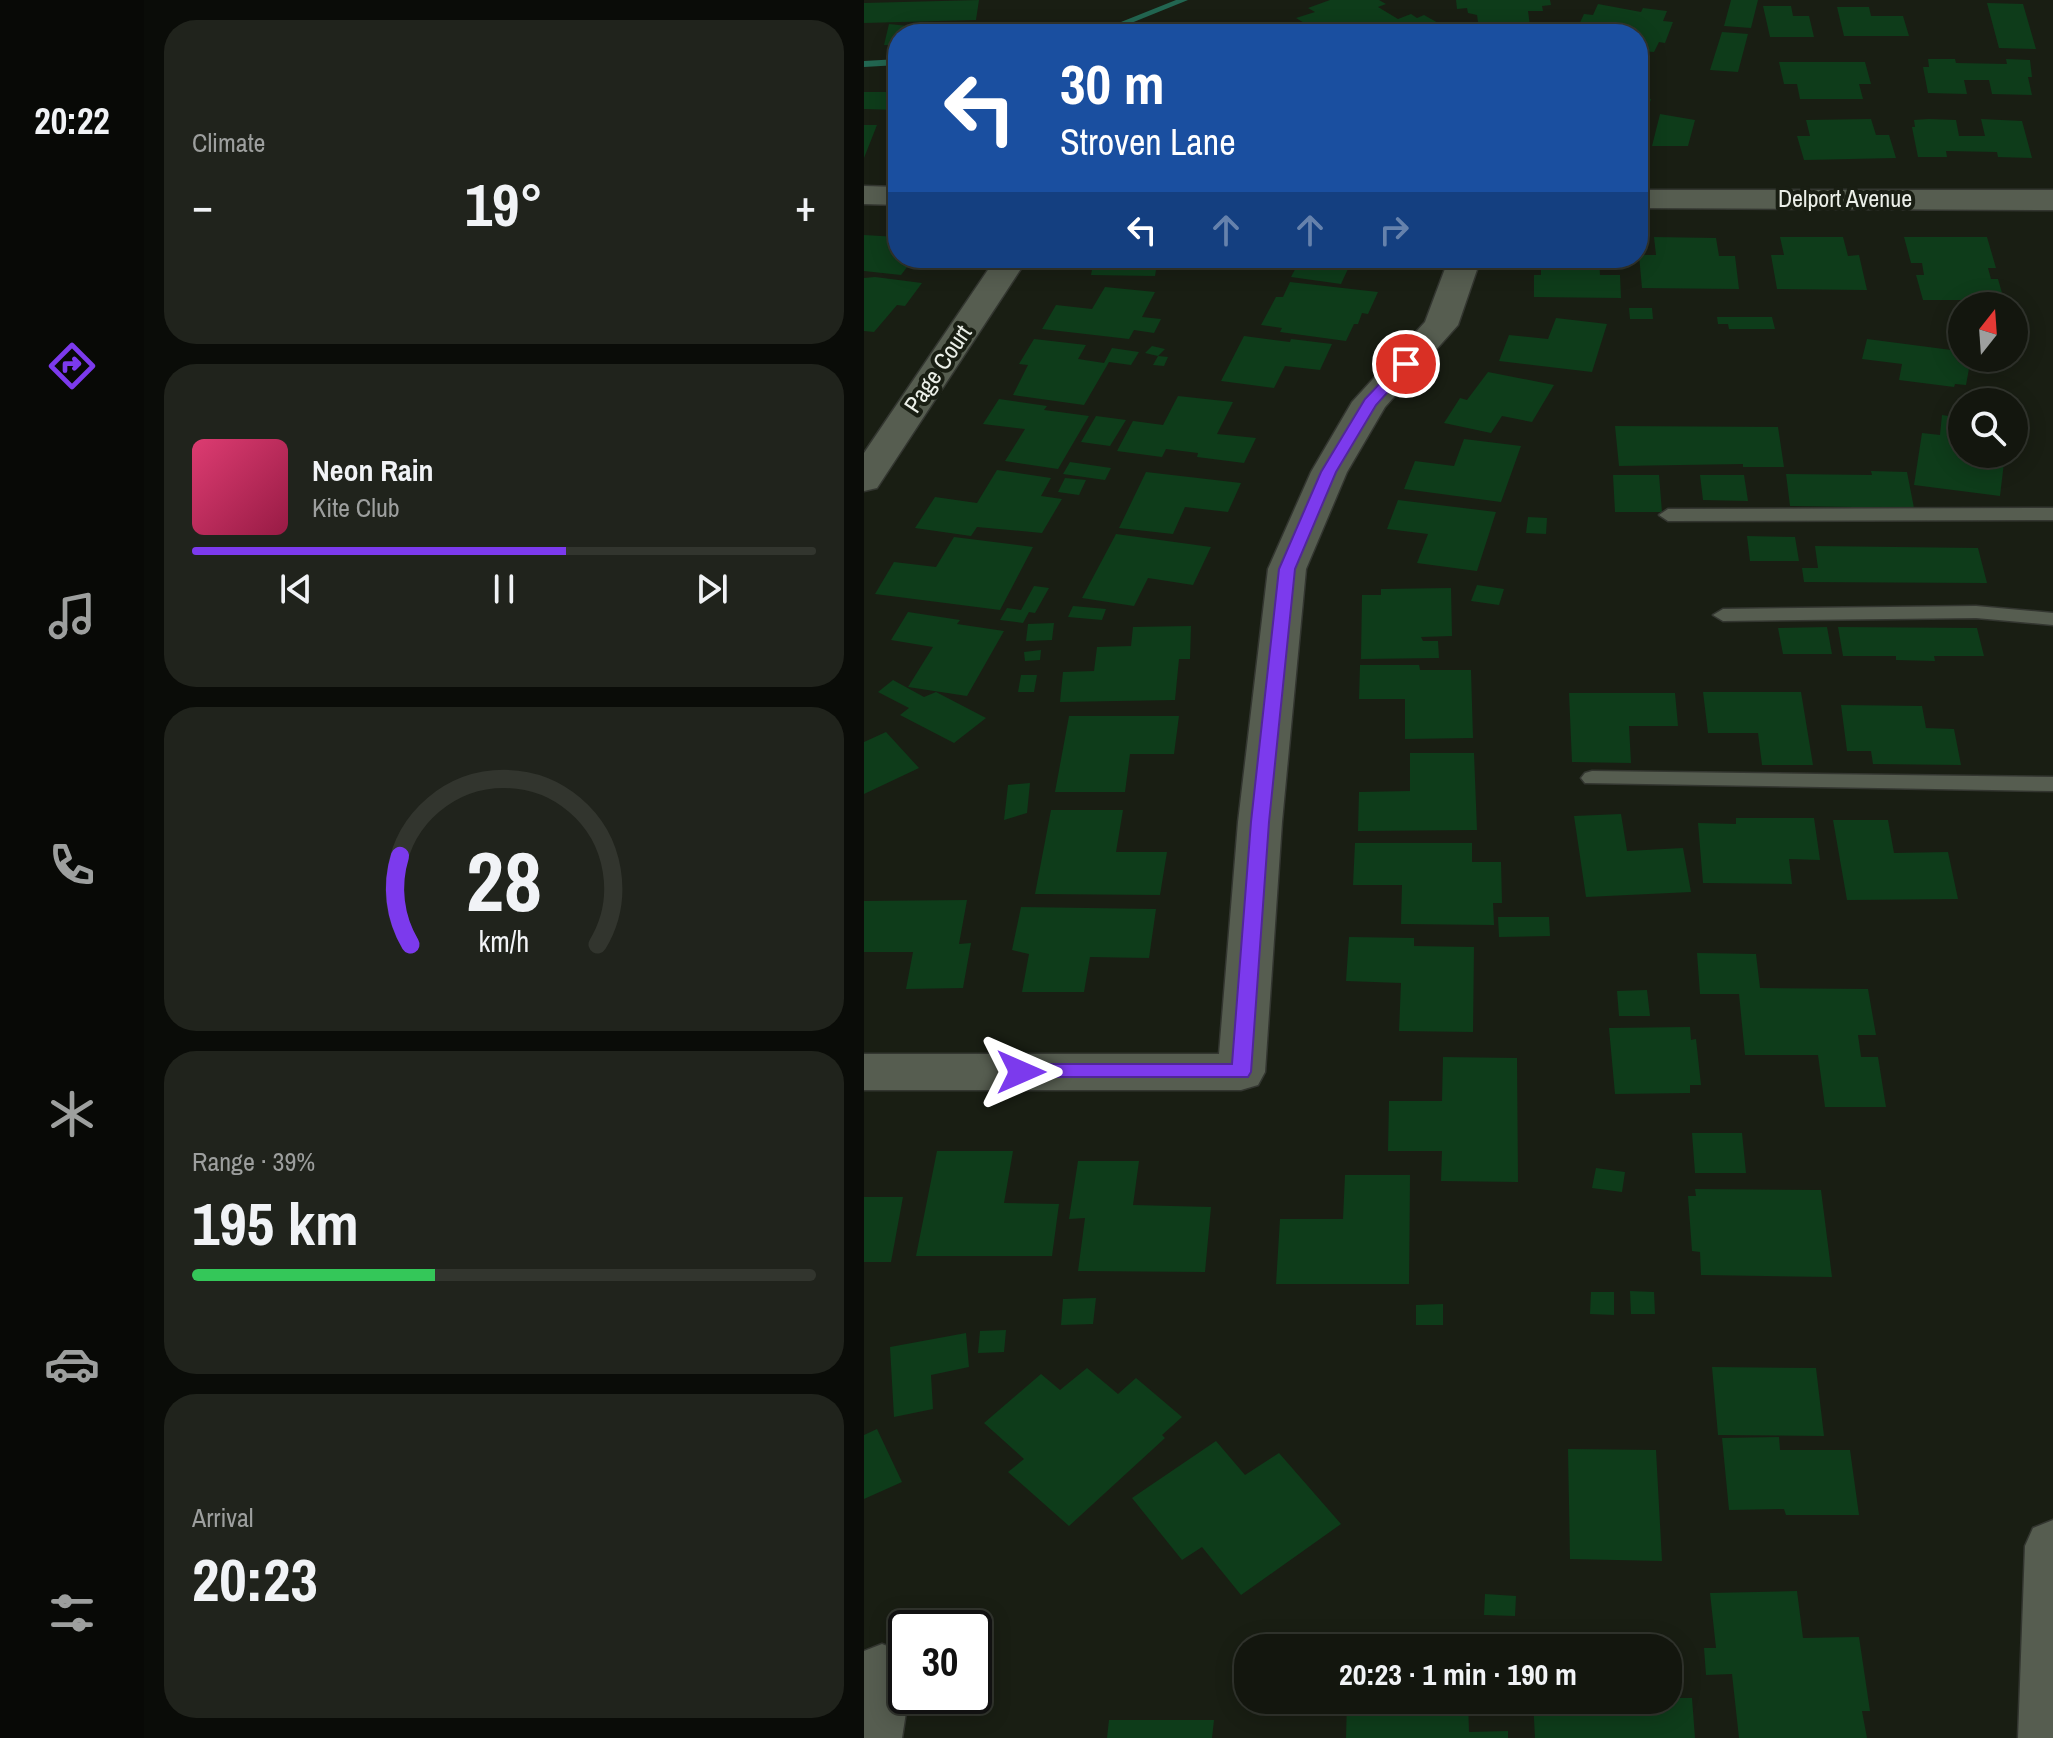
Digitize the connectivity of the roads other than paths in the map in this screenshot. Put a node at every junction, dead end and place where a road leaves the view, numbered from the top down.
1 (864, 195) edge
2 (888, 196) edge
3 (1648, 199) edge
4 (2053, 200) edge
5 (1005, 268) edge
6 (1461, 268) edge
7 (864, 480) edge
8 (2053, 514) edge
9 (1668, 515) dead end
10 (1723, 615) dead end
11 (2053, 619) edge
12 (1592, 778) dead end
13 (2053, 784) edge
14 (864, 1072) edge
15 (2053, 1546) edge
16 (882, 1672) dead end
17 (872, 1738) edge
18 (2048, 1738) edge

1 - 2 street
3 - 4 street, Delport Avenue
5 - 7 street, Page Court
6 - 14 street
8 - 9 lane
10 - 11 lane
12 - 13 lane
15 - 18 street
16 - 17 street

